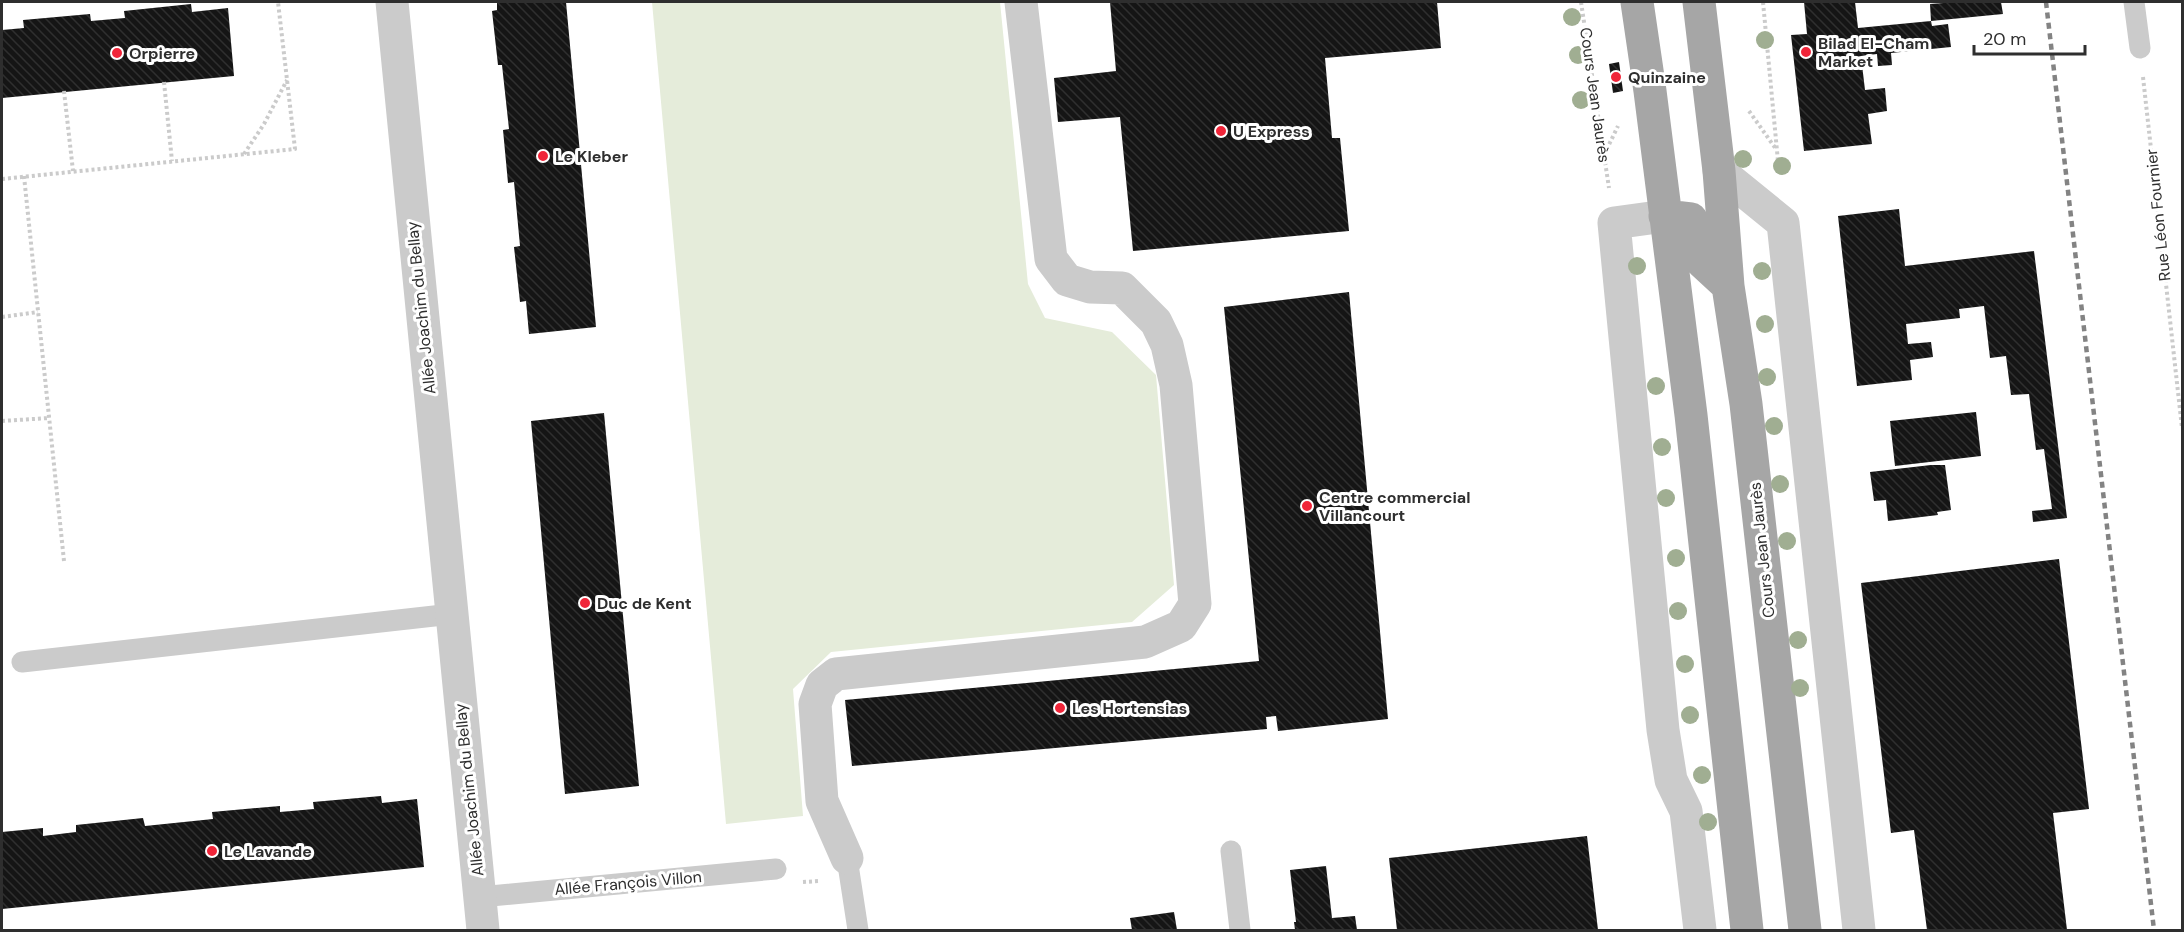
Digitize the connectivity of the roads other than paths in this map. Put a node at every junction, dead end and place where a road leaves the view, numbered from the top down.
1 (392, 2) edge
2 (1021, 2) edge
3 (1637, 2) edge
4 (1699, 2) edge
5 (2134, 2) edge
6 (2140, 48) road end
7 (1719, 171) junction
8 (1665, 216) junction
9 (1728, 285) junction
10 (452, 614) junction
11 (22, 662) dead end
12 (1231, 851) dead end
13 (847, 858) joint
14 (776, 869) road end
15 (480, 897) junction
16 (483, 930) edge
17 (858, 930) edge
18 (1240, 930) edge
19 (1700, 930) edge
20 (1747, 930) edge
21 (1805, 930) edge
22 (1859, 930) edge

1 - 10 street, Allée Joachim du Bellay
2 - 13 street
3 - 8 main road
4 - 7 main road, Cours Jean Jaurès
5 - 6 lane
7 - 9 main road, Cours Jean Jaurès
7 - 22 street
8 - 9 main road
8 - 19 street
8 - 20 main road
9 - 21 main road, Cours Jean Jaurès
10 - 11 lane
10 - 15 street, Allée Joachim du Bellay
12 - 18 lane
13 - 17 lane
14 - 15 lane, Allée François Villon
15 - 16 street, Allée Joachim du Bellay

